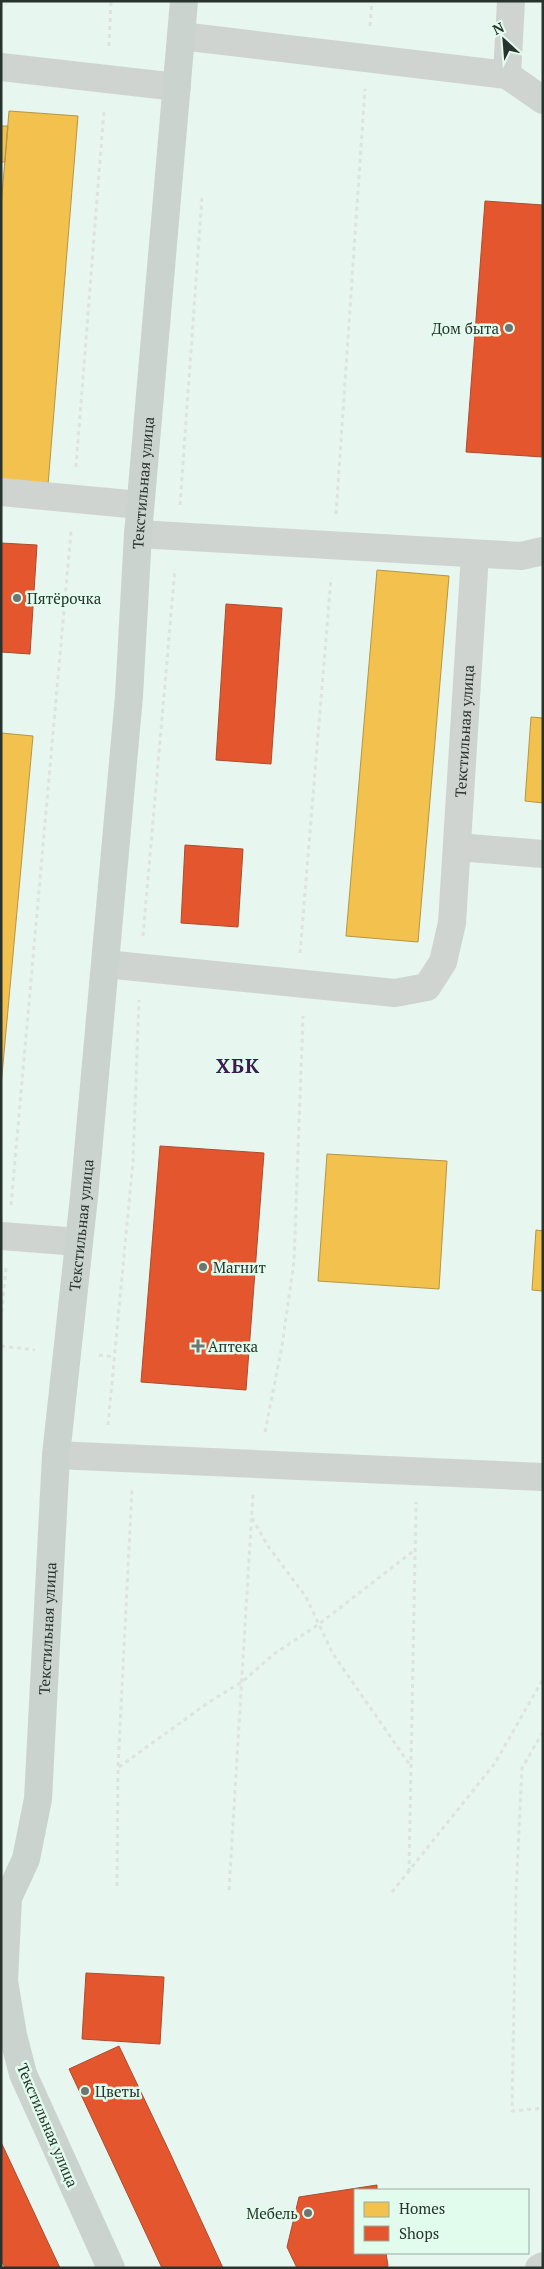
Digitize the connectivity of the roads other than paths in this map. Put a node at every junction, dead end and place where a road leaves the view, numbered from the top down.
1 (184, 1) edge
2 (511, 1) edge
3 (181, 36) junction
4 (1, 67) edge
5 (507, 75) junction
6 (177, 87) junction
7 (543, 100) edge
8 (1, 492) edge
9 (140, 505) junction
10 (138, 534) junction
11 (543, 551) edge
12 (475, 554) junction
13 (457, 847) junction
14 (543, 854) edge
15 (105, 964) junction
16 (5, 1237) edge
17 (79, 1242) junction
18 (56, 1455) junction
19 (543, 1477) edge
20 (4, 1898) edge
21 (3, 1981) edge
22 (543, 2266) edge
23 (111, 2268) edge
24 (539, 2268) edge

1 - 3 main road, Текстильная улица
2 - 5 street
3 - 5 street
3 - 6 main road, Текстильная улица
4 - 6 street
5 - 7 street
6 - 9 main road, Текстильная улица
8 - 9 street
9 - 10 main road, Текстильная улица
10 - 12 street
10 - 15 main road, Текстильная улица
11 - 12 street
12 - 13 street, Текстильная улица
13 - 14 street
13 - 15 street, Текстильная улица
15 - 17 main road, Текстильная улица
16 - 17 street
17 - 18 main road, Текстильная улица
18 - 19 street
18 - 20 main road, Текстильная улица
20 - 21 main road, Текстильная улица
21 - 23 main road, Текстильная улица
22 - 24 street

